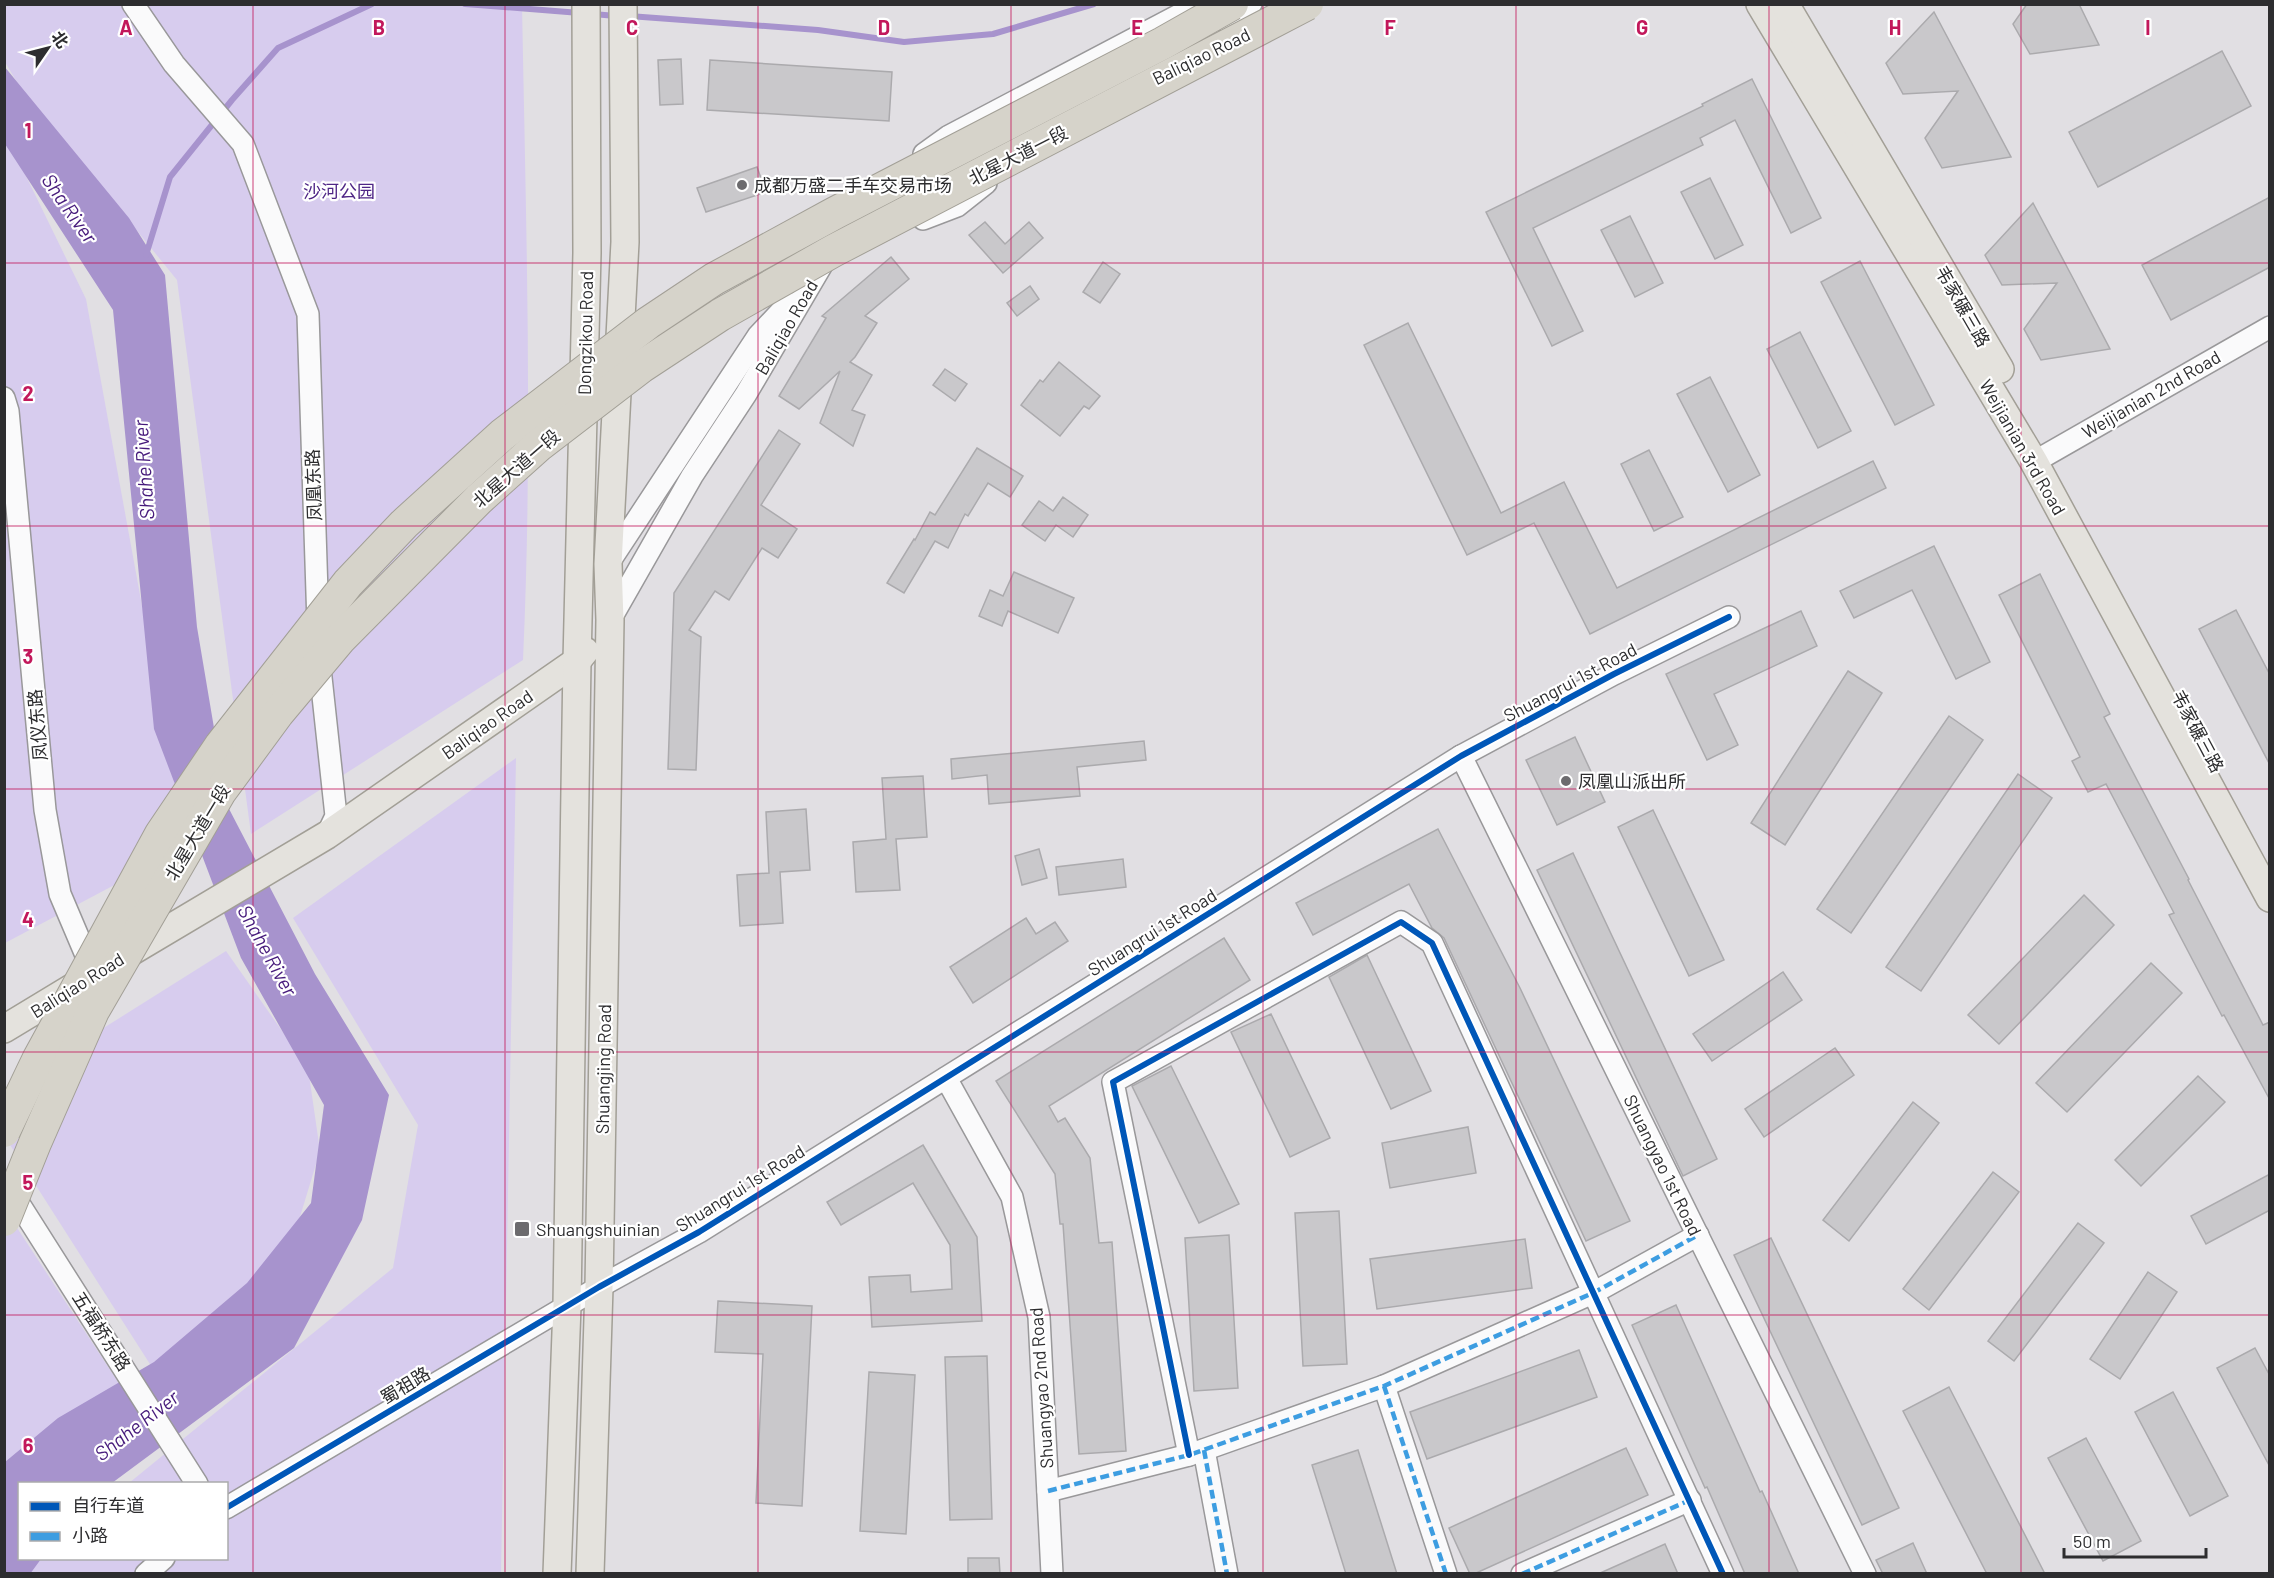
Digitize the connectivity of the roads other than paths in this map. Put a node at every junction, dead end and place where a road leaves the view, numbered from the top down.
1 (133, 4) edge
2 (586, 4) edge
3 (623, 4) edge
4 (1200, 4) edge
5 (1232, 4) edge
6 (1251, 4) edge
7 (1306, 4) edge
8 (1760, 4) edge
9 (1785, 4) edge
10 (820, 269) junction
11 (2270, 327) edge
12 (4, 398) edge
13 (2041, 457) junction
14 (608, 564) junction
15 (1729, 617) dead end
16 (610, 620) junction
17 (577, 661) junction
18 (1461, 756) junction
19 (327, 835) junction
20 (2270, 866) edge
21 (2270, 898) edge
22 (94, 975) junction
23 (4, 1029) edge
24 (946, 1078) junction
25 (4, 1131) edge
26 (4, 1180) edge
27 (4, 1220) edge
28 (1698, 1235) junction
29 (599, 1287) junction
30 (1595, 1292) junction
31 (567, 1306) junction
32 (1384, 1386) junction
33 (1197, 1453) junction
34 (196, 1482) edge
35 (1048, 1491) junction
36 (1690, 1500) junction
37 (228, 1507) edge
38 (162, 1560) edge
39 (146, 1574) edge
40 (557, 1574) edge
41 (590, 1574) edge
42 (1052, 1574) edge
43 (1227, 1574) edge
44 (1446, 1574) edge
45 (1522, 1574) edge
46 (1723, 1574) edge
47 (1866, 1574) edge

1 - 19 street, 凤凰东路
2 - 17 main road, Dongzikou Road
3 - 14 main road, Dongzikou Road
4 - 10 street, Baliqiao Road
5 - 25 highway, 北星大道一段, bridge
6 - 10 street, Baliqiao Road
7 - 10 street, Baliqiao Road
7 - 27 highway, 北星大道一段, bridge
8 - 13 main road, Weijianian 3rd Road
9 - 13 main road, 韦家碾三路
10 - 14 street, Baliqiao Road
10 - 16 street, Baliqiao Road
11 - 13 street, Weijianian 2nd Road
12 - 22 street, 凤仪东路
13 - 20 main road, 韦家碾三路
13 - 21 main road, Weijianian 3rd Road
14 - 16 main road, Shuangjing Road
15 - 18 street, Shuangrui 1st Road
16 - 17 main road, Baliqiao Road
16 - 29 main road, Shuangjing Road
17 - 19 main road, Baliqiao Road
17 - 31 main road, Shuangjing Road
18 - 24 street, Shuangrui 1st Road
18 - 28 street, Shuangyao 1st Road
19 - 22 main road, Baliqiao Road
22 - 23 main road, Baliqiao Road
24 - 29 street, Shuangrui 1st Road
24 - 35 street, Shuangyao 2nd Road
26 - 34 street, 五福桥东路
28 - 30 street
28 - 47 street, Shuangyao 1st Road
29 - 31 street, 蜀祖路
29 - 41 main road, Shuangjing Road
30 - 32 street
30 - 33 street
30 - 36 street
31 - 37 street, 蜀祖路
31 - 40 main road, Shuangjing Road
32 - 33 street
32 - 44 street
33 - 35 street
33 - 43 street
35 - 42 street, Shuangyao 2nd Road
36 - 45 street
36 - 46 street
38 - 39 street

